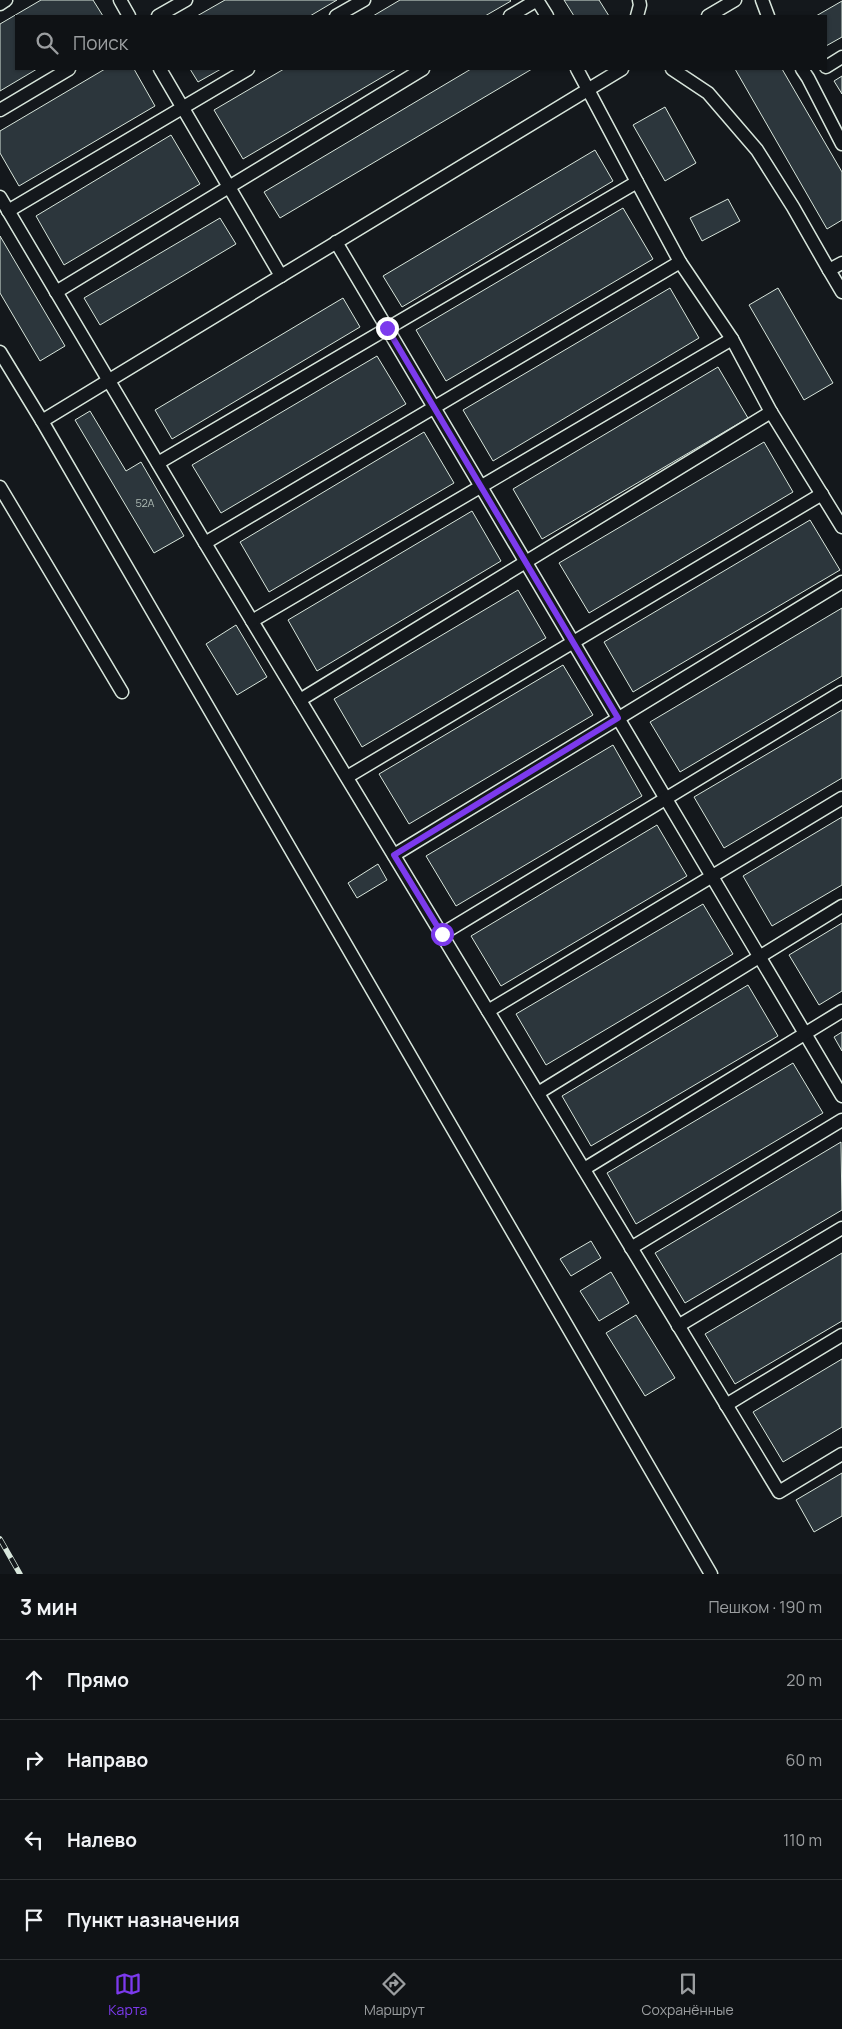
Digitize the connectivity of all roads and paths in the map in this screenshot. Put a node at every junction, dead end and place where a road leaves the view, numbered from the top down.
1 (6, 0) edge
2 (120, 0) edge
3 (186, 0) edge
4 (364, 0) edge
5 (537, 0) edge
6 (639, 0) edge
7 (735, 0) edge
8 (762, 0) edge
9 (0, 4) edge
10 (128, 15) edge
11 (160, 15) edge
12 (338, 15) edge
13 (512, 15) edge
14 (546, 15) edge
15 (637, 15) edge
16 (710, 15) edge
17 (768, 15) edge
18 (842, 57) edge
19 (827, 66) edge
20 (67, 70) edge
21 (161, 70) edge
22 (246, 70) edge
23 (421, 70) edge
24 (578, 70) edge
25 (620, 70) edge
26 (674, 70) edge
27 (805, 73) edge
28 (589, 89) junction
29 (183, 108) junction
30 (0, 110) edge
31 (842, 144) edge
32 (637, 182) junction
33 (228, 186) junction
34 (0, 197) edge
35 (8, 211) junction
36 (336, 242) junction
37 (680, 262) junction
38 (842, 263) edge
39 (829, 270) junction
40 (281, 276) junction
41 (56, 292) junction
42 (842, 292) edge
43 (387, 328) junction
44 (732, 339) junction
45 (0, 352) edge
46 (108, 381) junction
47 (434, 407) junction
48 (772, 412) junction
49 (42, 421) junction
50 (158, 463) junction
51 (481, 486) junction
52 (0, 487) edge
53 (822, 494) junction
54 (842, 527) edge
55 (206, 543) junction
56 (525, 562) junction
57 (842, 582) edge
58 (252, 621) junction
59 (573, 642) junction
60 (122, 692) dead end
61 (842, 692) edge
62 (300, 700) junction
63 (618, 718) junction
64 (347, 777) junction
65 (842, 798) edge
66 (666, 799) junction
67 (394, 855) junction
68 (712, 876) junction
69 (842, 906) edge
70 (442, 934) junction
71 (760, 957) junction
72 (488, 1011) junction
73 (842, 1011) edge
74 (805, 1034) junction
75 (538, 1094) junction
76 (842, 1096) edge
77 (842, 1120) edge
78 (584, 1170) junction
79 (842, 1228) edge
80 (631, 1248) junction
81 (678, 1326) junction
82 (842, 1335) edge
83 (726, 1405) junction
84 (842, 1454) edge
85 (711, 1574) edge

1 - 9 lane
2 - 10 lane
3 - 11 lane
4 - 12 lane
5 - 13 lane
5 - 14 lane
6 - 15 lane
7 - 16 lane
8 - 17 lane
18 - 19 lane
20 - 30 lane
21 - 29 lane
22 - 29 lane
23 - 33 lane
24 - 28 lane
25 - 28 lane
26 - 39 lane
27 - 31 lane
28 - 32 lane
28 - 36 lane
29 - 33 lane
29 - 35 lane
32 - 37 lane
32 - 43 lane
33 - 40 lane
33 - 41 lane
34 - 35 lane
35 - 41 lane
36 - 40 lane
36 - 43 lane
37 - 44 lane
37 - 47 lane
38 - 39 lane
39 - 42 lane
40 - 46 lane
41 - 46 lane
43 - 47 lane
43 - 50 lane
44 - 48 lane
44 - 51 lane
45 - 49 lane
46 - 49 lane
46 - 50 lane
47 - 51 lane
47 - 55 lane
48 - 53 lane
48 - 56 lane
49 - 85 lane
50 - 55 lane
51 - 56 lane
51 - 58 lane
52 - 60 lane
53 - 54 lane
53 - 59 lane
55 - 58 lane
56 - 59 lane
56 - 62 lane
57 - 63 lane
58 - 62 lane
59 - 63 lane
59 - 64 lane
61 - 66 lane
62 - 64 lane
63 - 66 lane
63 - 67 lane
64 - 67 lane
65 - 68 lane
66 - 68 lane
66 - 70 lane
67 - 70 lane
68 - 71 lane
68 - 72 lane
69 - 71 lane
70 - 72 lane
71 - 74 lane
71 - 75 lane
72 - 75 lane
73 - 74 lane
74 - 76 lane
74 - 78 lane
75 - 78 lane
77 - 80 lane
78 - 80 lane
79 - 81 lane
80 - 81 lane
81 - 83 lane
82 - 83 lane
83 - 84 lane

